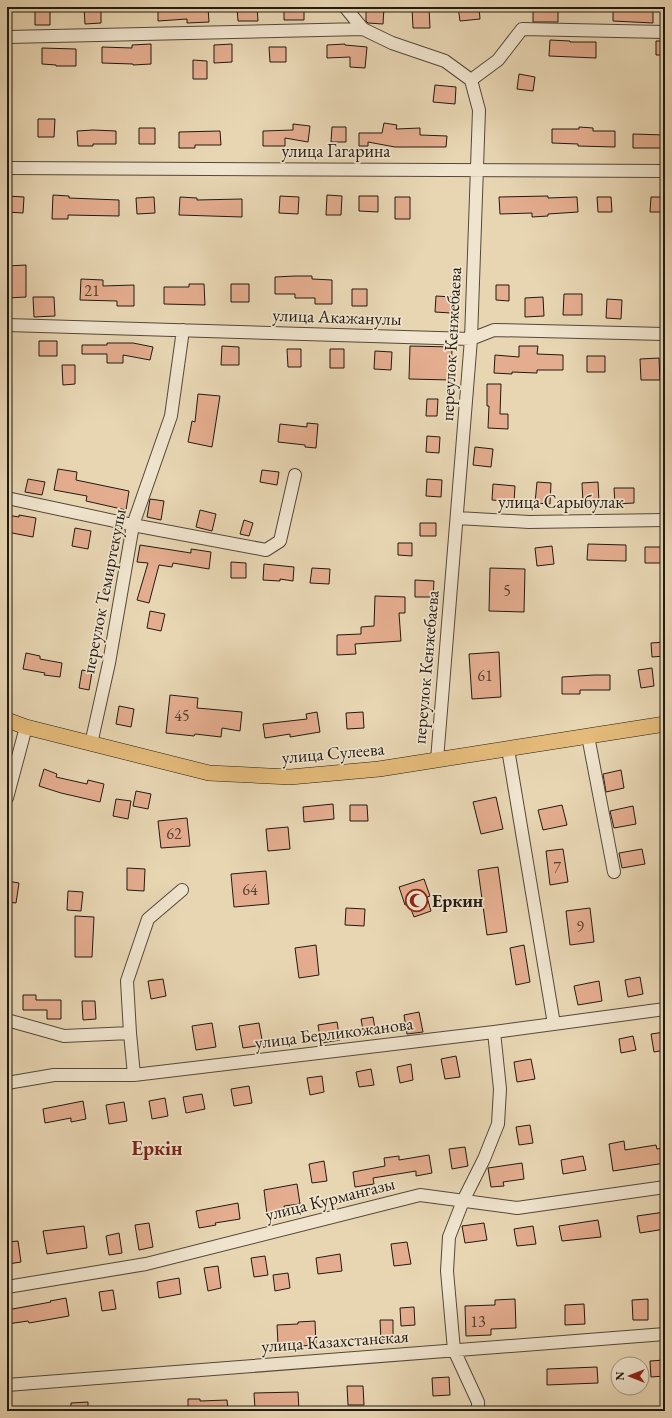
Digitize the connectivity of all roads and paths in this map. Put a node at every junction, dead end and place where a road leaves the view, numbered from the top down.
1 (345, 7) edge
2 (363, 29) junction
3 (665, 32) edge
4 (7, 37) edge
5 (471, 80) junction
6 (7, 168) edge
7 (477, 170) junction
8 (665, 171) edge
9 (7, 326) edge
10 (183, 330) junction
11 (665, 334) edge
12 (471, 339) junction
13 (295, 475) dead end
14 (7, 498) edge
15 (457, 518) junction
16 (665, 520) edge
17 (133, 524) junction
18 (7, 720) edge
19 (665, 724) edge
20 (26, 727) junction
21 (588, 736) junction
22 (91, 744) junction
23 (508, 748) junction
24 (437, 760) junction
25 (7, 798) edge
26 (614, 872) dead end
27 (182, 890) dead end
28 (665, 1009) edge
29 (7, 1020) edge
30 (554, 1024) junction
31 (494, 1032) junction
32 (130, 1033) junction
33 (134, 1075) junction
34 (7, 1083) edge
35 (665, 1187) edge
36 (463, 1201) junction
37 (7, 1287) edge
38 (665, 1334) edge
39 (454, 1350) junction
40 (7, 1385) edge
41 (478, 1411) edge

1 - 2 street
2 - 4 street
2 - 5 street
3 - 5 street
5 - 7 street, переулок Кенжебаева
6 - 7 street, улица Гагарина
7 - 8 street, улица Гагарина
7 - 12 street, переулок Кенжебаева
9 - 10 street, улица Акажанулы
10 - 12 street, улица Акажанулы
10 - 17 street, переулок Темиртекулы
11 - 12 street, улица Акажанулы
12 - 15 street, переулок Кенжебаева
13 - 17 street
14 - 17 street
15 - 16 street, улица Сарыбулак
15 - 24 street, переулок Кенжебаева
17 - 22 street, переулок Темиртекулы
18 - 20 main road, улица Сулеева
19 - 21 main road, улица Сулеева
20 - 22 main road, улица Сулеева
20 - 25 street
21 - 23 main road, улица Сулеева
21 - 26 street
22 - 24 main road, улица Сулеева
23 - 24 main road, улица Сулеева
23 - 30 street
27 - 32 street
28 - 30 street, улица Берликожанова
29 - 32 street
30 - 31 street, улица Берликожанова
31 - 33 street, улица Берликожанова
31 - 36 street
32 - 33 street
33 - 34 street, улица Берликожанова
35 - 36 street, улица Курмангазы
36 - 37 street, улица Курмангазы
36 - 39 street
38 - 39 street, улица Казахстанская
39 - 40 street, улица Казахстанская
39 - 41 street

